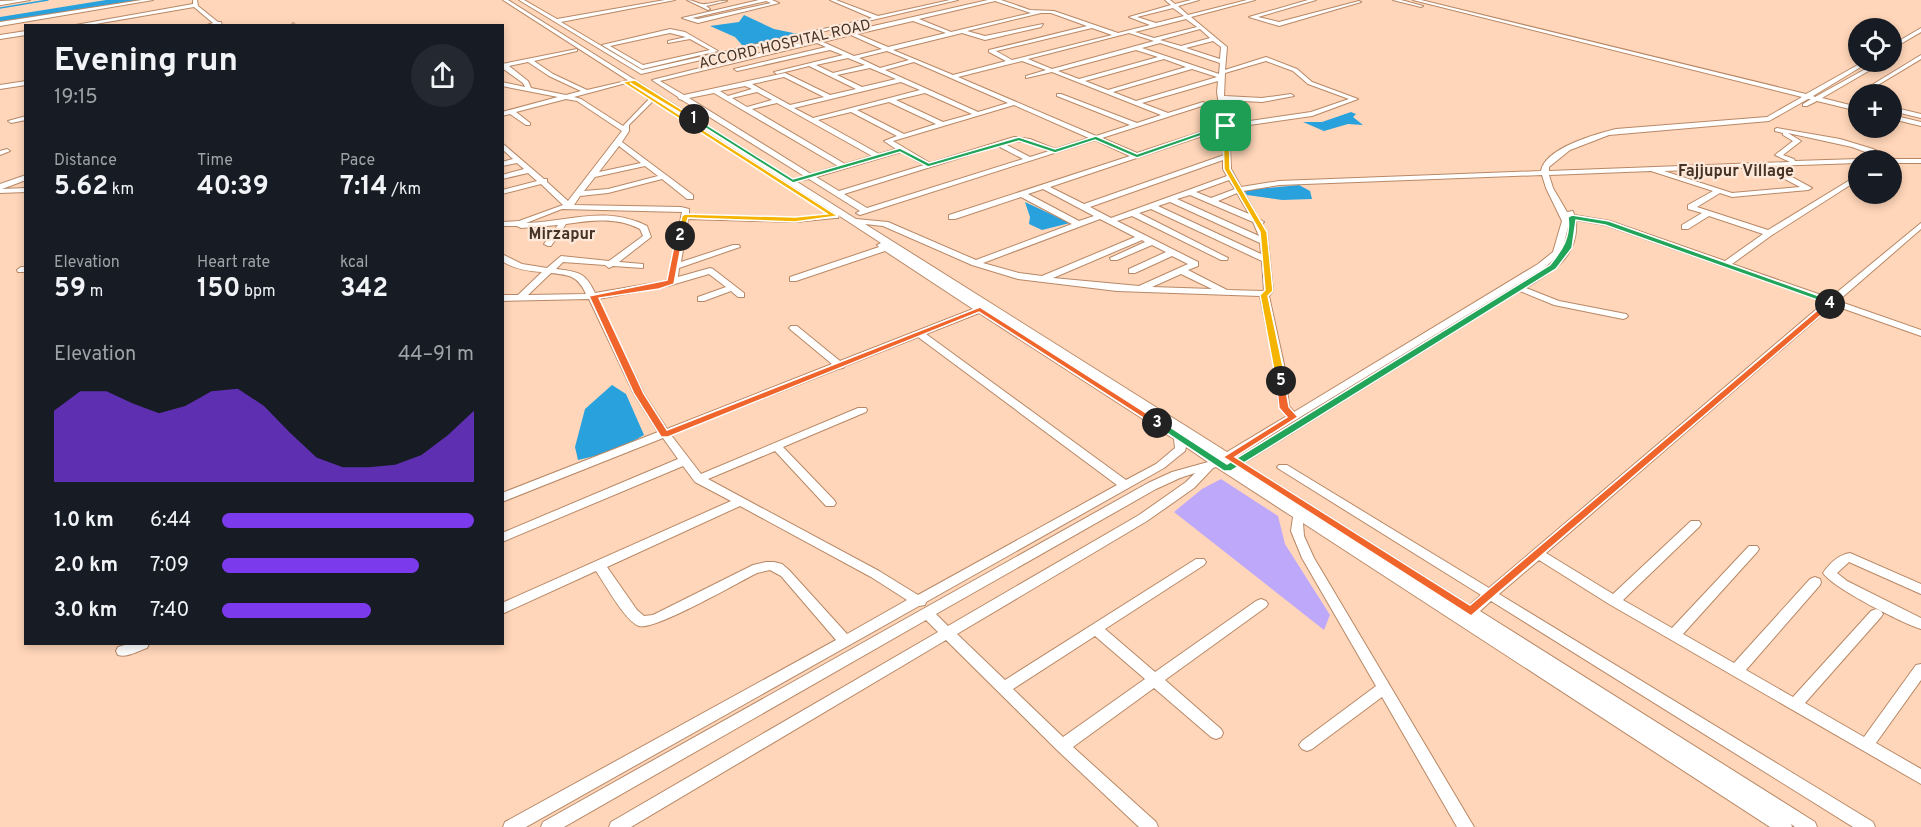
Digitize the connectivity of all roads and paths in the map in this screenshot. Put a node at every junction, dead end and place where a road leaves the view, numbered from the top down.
1 (12, 0) edge
2 (22, 0) edge
3 (28, 0) edge
4 (151, 0) edge
5 (497, 0) edge
6 (505, 0) edge
7 (521, 0) edge
8 (673, 0) edge
9 (689, 0) edge
10 (732, 0) edge
11 (832, 0) edge
12 (970, 0) edge
13 (978, 0) edge
14 (995, 0) edge
15 (1197, 0) edge
16 (1253, 0) edge
17 (1314, 0) edge
18 (1352, 0) edge
19 (1395, 0) edge
20 (1415, 0) edge
21 (1425, 0) edge
22 (1243, 1) edge
23 (0, 2) edge
24 (950, 2) edge
25 (1359, 2) junction
26 (195, 3) edge
27 (1170, 3) edge
28 (1368, 4) dead end
29 (701, 6) junction
30 (713, 11) junction
31 (1039, 12) junction
32 (1186, 17) junction
33 (878, 18) junction
34 (913, 19) junction
35 (556, 21) junction
36 (0, 24) edge
37 (83, 24) edge
38 (219, 24) edge
39 (539, 24) junction
40 (1041, 25) dead end
41 (1156, 25) junction
42 (1092, 26) junction
43 (1199, 28) junction
44 (1921, 30) edge
45 (1131, 31) junction
46 (848, 32) junction
47 (964, 32) junction
48 (24, 33) edge
49 (953, 34) junction
50 (1118, 35) junction
51 (0, 37) edge
52 (691, 37) junction
53 (1921, 38) edge
54 (1155, 39) junction
55 (1214, 39) junction
56 (1162, 41) junction
57 (1902, 41) edge
58 (670, 42) dead end
59 (816, 42) junction
60 (831, 48) junction
61 (1136, 48) junction
62 (1181, 48) junction
63 (1902, 49) edge
64 (575, 50) junction
65 (888, 50) junction
66 (618, 56) junction
67 (850, 57) junction
68 (1162, 57) junction
69 (1921, 57) edge
70 (1022, 59) junction
71 (529, 60) junction
72 (914, 61) junction
73 (1012, 62) junction
74 (1223, 62) junction
75 (725, 63) junction
76 (811, 64) junction
77 (504, 66) edge
78 (870, 66) junction
79 (1192, 67) junction
80 (1259, 67) dead end
81 (737, 69) junction
82 (878, 70) junction
83 (1052, 71) junction
84 (1851, 72) edge
85 (1862, 72) edge
86 (832, 75) junction
87 (1222, 76) junction
88 (952, 77) junction
89 (1028, 77) dead end
90 (756, 79) junction
91 (900, 80) junction
92 (627, 81) junction
93 (1078, 81) junction
94 (24, 83) edge
95 (745, 83) junction
96 (504, 84) edge
97 (1877, 84) edge
98 (0, 87) edge
99 (518, 88) junction
100 (861, 89) junction
101 (529, 90) junction
102 (714, 90) junction
103 (757, 90) junction
104 (924, 91) junction
105 (504, 92) edge
106 (587, 92) junction
107 (1107, 92) junction
108 (1059, 95) dead end
109 (1291, 96) dead end
110 (567, 97) junction
111 (681, 98) junction
112 (726, 98) junction
113 (829, 98) junction
114 (1221, 98) junction
115 (1812, 98) junction
116 (652, 99) junction
117 (890, 100) junction
118 (777, 101) junction
119 (1015, 103) junction
120 (1135, 103) junction
121 (1203, 104) dead end
122 (1848, 105) edge
123 (789, 107) junction
124 (745, 109) junction
125 (852, 110) junction
126 (1848, 111) edge
127 (1902, 111) edge
128 (513, 112) junction
129 (504, 114) edge
130 (978, 114) junction
131 (1167, 115) junction
132 (1921, 116) edge
133 (24, 118) edge
134 (1902, 118) edge
135 (812, 120) junction
136 (11, 121) dead end
137 (1765, 123) junction
138 (1921, 123) edge
139 (528, 124) dead end
140 (1902, 124) edge
141 (943, 125) junction
142 (1136, 125) junction
143 (1226, 126) junction
144 (1921, 129) edge
145 (626, 130) junction
146 (1777, 130) junction
147 (903, 136) junction
148 (1096, 138) junction
149 (618, 142) junction
150 (999, 144) junction
151 (504, 147) edge
152 (900, 150) junction
153 (1866, 150) edge
154 (1055, 151) junction
155 (878, 156) junction
156 (1137, 156) junction
157 (1227, 156) junction
158 (1029, 159) junction
159 (519, 160) junction
160 (1848, 161) edge
161 (1902, 161) edge
162 (1921, 161) edge
163 (1801, 162) junction
164 (504, 164) edge
165 (645, 164) junction
166 (1762, 164) junction
167 (928, 165) junction
168 (844, 166) junction
169 (1648, 168) junction
170 (530, 170) junction
171 (1547, 173) junction
172 (593, 175) junction
173 (504, 176) edge
174 (662, 177) junction
175 (809, 177) junction
176 (1230, 177) junction
177 (24, 178) edge
178 (544, 181) junction
179 (793, 181) junction
180 (1848, 183) edge
181 (1044, 187) junction
182 (0, 189) edge
183 (24, 190) edge
184 (1240, 190) junction
185 (504, 191) edge
186 (1190, 192) junction
187 (1717, 192) junction
188 (578, 194) junction
189 (837, 194) junction
190 (1022, 194) junction
191 (690, 197) dead end
192 (1170, 199) junction
193 (1211, 201) junction
194 (1250, 205) junction
195 (1151, 206) junction
196 (568, 207) junction
197 (1084, 207) junction
198 (1232, 210) junction
199 (866, 211) junction
200 (1132, 213) junction
201 (1708, 213) junction
202 (685, 216) junction
203 (835, 216) junction
204 (1101, 216) junction
205 (952, 217) dead end
206 (1572, 217) junction
207 (853, 219) junction
208 (565, 220) junction
209 (1111, 221) junction
210 (1260, 222) junction
211 (504, 224) edge
212 (515, 224) junction
213 (1078, 224) junction
214 (1921, 225) edge
215 (1685, 227) dead end
216 (1769, 233) junction
217 (1142, 237) junction
218 (1263, 241) junction
219 (1152, 242) junction
220 (548, 244) dead end
221 (736, 247) dead end
222 (885, 248) junction
223 (1173, 252) junction
224 (1114, 258) dead end
225 (1224, 258) dead end
226 (504, 259) edge
227 (1265, 259) junction
228 (975, 263) junction
229 (609, 265) junction
230 (1725, 265) junction
231 (640, 266) dead end
232 (675, 267) junction
233 (547, 270) junction
234 (1132, 271) dead end
235 (1182, 271) junction
236 (793, 279) dead end
237 (1043, 279) junction
238 (671, 282) junction
239 (1206, 283) junction
240 (732, 288) junction
241 (1519, 288) junction
242 (1139, 289) junction
243 (1187, 292) junction
244 (741, 295) dead end
245 (1229, 295) junction
246 (1264, 295) junction
247 (594, 296) junction
248 (504, 298) edge
249 (520, 298) junction
250 (701, 299) dead end
251 (1832, 302) junction
252 (980, 309) junction
253 (1623, 316) dead end
254 (794, 328) dead end
255 (1921, 333) edge
256 (920, 334) junction
257 (840, 366) junction
258 (862, 410) dead end
259 (1293, 417) junction
260 (665, 434) junction
261 (1179, 437) junction
262 (776, 446) junction
263 (684, 461) junction
264 (1224, 463) junction
265 (1283, 467) dead end
266 (699, 479) junction
267 (1126, 486) junction
268 (504, 497) edge
269 (741, 501) junction
270 (830, 503) dead end
271 (1300, 514) junction
272 (1695, 524) dead end
273 (504, 537) edge
274 (1753, 549) dead end
275 (1540, 555) junction
276 (1200, 562) dead end
277 (600, 567) junction
278 (1815, 582) dead end
279 (1921, 589) edge
280 (1491, 596) junction
281 (1614, 601) junction
282 (1261, 604) dead end
283 (924, 607) junction
284 (504, 608) edge
285 (1471, 611) junction
286 (1876, 614) dead end
287 (1921, 624) edge
288 (1096, 629) junction
289 (947, 632) junction
290 (1674, 635) junction
291 (846, 642) junction
292 (139, 645) edge
293 (123, 651) dead end
294 (1921, 669) edge
295 (1736, 671) junction
296 (1154, 680) junction
297 (1385, 687) junction
298 (1004, 688) junction
299 (1795, 704) junction
300 (1216, 733) dead end
301 (1866, 745) junction
302 (1062, 746) junction
303 (1308, 746) dead end
304 (1921, 777) edge
305 (510, 827) edge
306 (549, 827) edge
307 (617, 827) edge
308 (1150, 827) edge
309 (1467, 827) edge
310 (1784, 827) edge
311 (1809, 827) edge
312 (1867, 827) edge

1 - 23 highway
2 - 23 highway
3 - 23 street
4 - 36 street
5 - 39 street
6 - 39 street
7 - 35 street
8 - 35 street
9 - 29 street
10 - 29 street
11 - 33 street
12 - 24 street
13 - 24 street, ACCORD HOSPITAL ROAD
14 - 31 street
14 - 34 street
15 - 27 street
16 - 22 street
17 - 25 street
18 - 25 street
19 - 115 street
20 - 115 street
21 - 115 street
22 - 32 street
24 - 33 street
24 - 46 street, ACCORD HOSPITAL ROAD
24 - 92 street
25 - 28 street
26 - 37 street
26 - 38 street
27 - 32 street
27 - 41 street
29 - 30 street
30 - 30 street
31 - 42 street
31 - 47 street
32 - 41 street
32 - 43 street
33 - 66 street
34 - 46 street
34 - 49 street
35 - 39 street
35 - 66 street
39 - 64 street
39 - 92 street
40 - 47 street
41 - 45 street
42 - 50 street
42 - 73 street
43 - 54 street
43 - 55 street
44 - 57 street
45 - 50 street
45 - 54 street
46 - 59 street
46 - 65 street
46 - 92 street, ACCORD HOSPITAL ROAD
47 - 49 street
48 - 51 street
49 - 65 street
50 - 70 street
52 - 58 street
52 - 66 street
52 - 66 street
53 - 63 street
54 - 56 street
55 - 62 street
55 - 74 street
56 - 61 street
56 - 62 street
59 - 60 street
59 - 75 street
60 - 67 street
60 - 81 street
61 - 68 street
61 - 83 street
62 - 74 street
64 - 71 street
64 - 92 street
65 - 67 street
65 - 72 street
67 - 76 street
67 - 78 street
68 - 79 street
68 - 93 street
69 - 97 street
70 - 73 street
70 - 83 street
71 - 77 street
71 - 106 street
72 - 82 street
72 - 88 street
73 - 88 street
74 - 87 street
75 - 81 street
75 - 111 street
76 - 86 street
76 - 90 street
77 - 101 street
78 - 82 street
78 - 86 street
79 - 87 street
79 - 107 street
80 - 87 street
81 - 90 street
82 - 91 street
83 - 89 street
83 - 93 street
84 - 115 street
85 - 115 street
86 - 100 street
87 - 114 street
87 - 120 street
87 - 143 street
88 - 119 street
90 - 95 street
90 - 113 street
91 - 100 street
91 - 104 street
92 - 106 street
92 - 116 street
92 - 179 street
93 - 107 street
94 - 98 street
95 - 102 street
95 - 103 street
96 - 99 street
99 - 101 street
99 - 105 street
100 - 113 street
101 - 110 street
102 - 111 street
102 - 112 street
103 - 112 street
103 - 118 street
104 - 117 street
104 - 130 street
106 - 110 street
107 - 120 street
108 - 142 street
109 - 114 street
110 - 128 street
110 - 145 street
111 - 175 street
112 - 124 street
113 - 123 street
114 - 143 street
115 - 122 street
115 - 126 street
115 - 137 street
115 - 171 street
116 - 145 street
116 - 203 street
117 - 125 street
117 - 141 street
118 - 123 street
118 - 124 street
119 - 130 street
119 - 148 street
120 - 131 street
121 - 131 street
123 - 135 street
124 - 168 street
125 - 135 street
125 - 147 street
127 - 132 street
128 - 129 street
128 - 139 street
130 - 141 street
131 - 142 street
133 - 136 street
134 - 138 street
135 - 155 street
137 - 146 street
137 - 171 street
140 - 144 street
141 - 147 street
142 - 148 street
143 - 156 street
143 - 157 street
145 - 149 street
146 - 153 street
146 - 163 street
147 - 152 street
148 - 154 street
148 - 156 street
149 - 165 street
149 - 172 street
150 - 154 street
150 - 158 street
150 - 167 street
151 - 159 street
152 - 155 street
152 - 167 street
154 - 158 street
155 - 168 street
156 - 181 street
157 - 176 street
157 - 197 street
158 - 199 street
159 - 164 street
159 - 170 street
160 - 163 street
161 - 162 street
163 - 166 street
165 - 172 street
165 - 174 street
166 - 169 street
166 - 187 street
167 - 189 street
168 - 175 street
169 - 171 street
169 - 187 street
170 - 173 street
170 - 178 street
171 - 184 street
171 - 206 street
171 - 259 street
172 - 188 street
174 - 188 street
174 - 191 street
175 - 179 street
175 - 189 street
176 - 184 street
176 - 186 street
177 - 182 street
178 - 185 street
178 - 196 street
179 - 207 street
180 - 216 street
181 - 190 street
181 - 197 street
182 - 183 street
184 - 193 street
184 - 194 street
186 - 192 street
186 - 193 street
187 - 201 street
188 - 196 street
189 - 199 street
190 - 205 street
190 - 213 street
192 - 195 street
192 - 218 street
193 - 198 street
194 - 198 street
194 - 210 street
195 - 200 street
195 - 227 street
196 - 202 street
196 - 212 street
197 - 204 street
198 - 210 street
199 - 207 street
200 - 209 street
200 - 225 street
201 - 215 street
201 - 216 street
202 - 203 street
202 - 232 street
203 - 222 street
204 - 209 street
204 - 213 street
206 - 230 street
206 - 241 street
207 - 228 street
207 - 264 street
208 - 212 street
208 - 220 street
208 - 229 street
209 - 217 street
210 - 218 street
211 - 212 street
213 - 228 street
214 - 251 street
216 - 230 street
217 - 219 street
217 - 237 street
218 - 227 street
219 - 223 street
219 - 224 street
221 - 232 street
222 - 236 street
222 - 252 street
223 - 234 street
223 - 235 street
226 - 233 street
227 - 246 street
228 - 237 street
229 - 231 street
229 - 233 street
230 - 251 street
232 - 238 street
233 - 247 street
233 - 249 street
235 - 239 street
235 - 242 street
237 - 242 street
238 - 240 street
238 - 247 street
239 - 243 street
239 - 245 street
240 - 244 street
240 - 250 street
241 - 253 street
241 - 264 street
242 - 243 street
243 - 245 street
245 - 246 street
246 - 259 street
247 - 249 street
247 - 260 street
248 - 249 street
251 - 255 street
251 - 275 street
252 - 256 street
252 - 261 street
254 - 257 street
256 - 257 street
256 - 267 street
257 - 260 street
258 - 262 street
259 - 264 street
260 - 263 street
260 - 268 street
261 - 264 street
261 - 267 street
262 - 266 street
262 - 270 street
263 - 266 street
263 - 273 street
264 - 271 street
264 - 283 street
264 - 285 street
264 - 289 street
265 - 280 street
266 - 269 street
267 - 283 street
269 - 277 street
269 - 283 street
271 - 297 street
271 - 310 street
272 - 281 street
274 - 290 street
275 - 280 street
275 - 281 street
276 - 288 street
277 - 284 street
277 - 291 street
278 - 295 street
279 - 287 street
280 - 285 street
280 - 312 street
281 - 290 street
282 - 296 street
283 - 289 street
283 - 291 street
283 - 306 street
285 - 311 street
286 - 299 street
288 - 296 street
288 - 298 street
289 - 298 street
289 - 307 street
290 - 295 street
291 - 305 street
292 - 293 street
294 - 301 street
295 - 299 street
296 - 300 street
296 - 302 street
297 - 303 street
297 - 309 street
298 - 302 street
299 - 301 street
301 - 304 street
302 - 308 street

